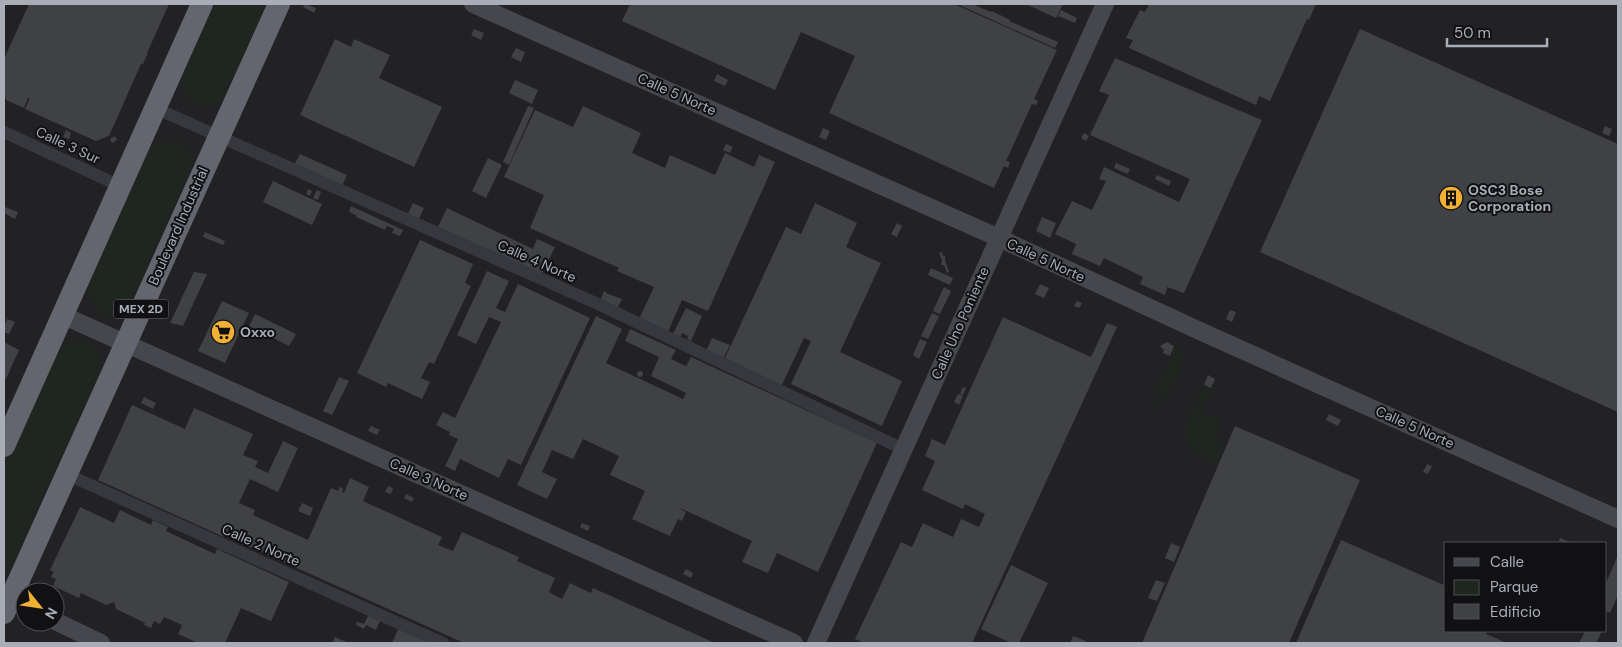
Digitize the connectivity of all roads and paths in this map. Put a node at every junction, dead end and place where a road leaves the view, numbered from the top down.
1 (202, 4) edge
2 (279, 4) edge
3 (473, 4) edge
4 (1105, 4) edge
5 (155, 108) junction
6 (4, 132) edge
7 (218, 137) junction
8 (120, 186) junction
9 (999, 238) junction
10 (62, 315) junction
11 (126, 342) junction
12 (4, 446) edge
13 (903, 449) junction
14 (66, 474) junction
15 (1618, 519) edge
16 (11, 605) edge
17 (65, 627) edge
18 (101, 643) edge
19 (443, 643) edge
20 (794, 643) edge
21 (816, 643) edge

1 - 5 highway
2 - 7 highway, Boulevard Industrial / MEX 2D
3 - 9 street, Calle 5 Norte
4 - 9 street, Calle Uno Poniente
5 - 7 street, Calle 4 Norte
5 - 8 highway
6 - 8 street, Calle 3 Sur
7 - 11 highway, Boulevard Industrial / MEX 2D
7 - 13 street, Calle 4 Norte
8 - 10 highway
9 - 13 street, Calle Uno Poniente
9 - 15 street, Calle 5 Norte
10 - 11 street, Calle 3 Norte
10 - 12 highway
11 - 14 highway, Boulevard Industrial / MEX 2D
11 - 20 street, Calle 3 Norte
13 - 21 street, Calle Uno Poniente
14 - 16 highway, Boulevard Industrial / MEX 2D
14 - 19 street, Calle 2 Norte
17 - 18 street

